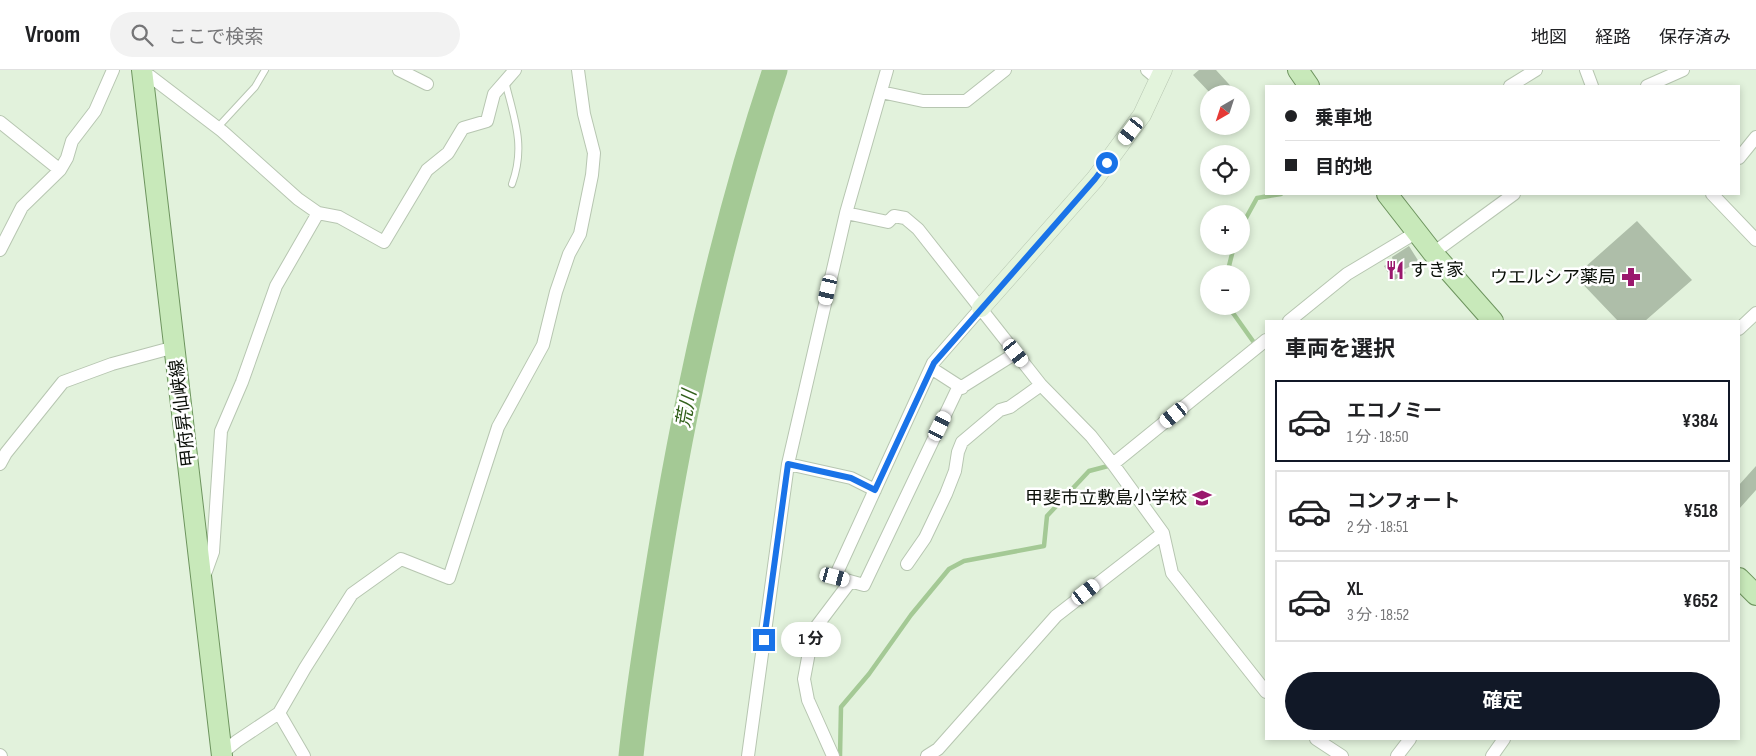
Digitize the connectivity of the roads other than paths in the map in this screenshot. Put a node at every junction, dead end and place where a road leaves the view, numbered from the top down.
1 (114, 70) edge
2 (142, 70) edge
3 (266, 70) edge
4 (399, 70) edge
5 (515, 70) edge
6 (578, 70) edge
7 (887, 70) edge
8 (1005, 70) edge
9 (1298, 70) edge
10 (1536, 70) edge
11 (1586, 70) edge
12 (1683, 70) edge
13 (1156, 73) edge
14 (505, 80) junction
15 (427, 84) dead end
16 (1308, 85) edge
17 (1512, 85) edge
18 (1592, 85) edge
19 (1649, 85) edge
20 (881, 92) junction
21 (0, 122) edge
22 (218, 127) junction
23 (1756, 137) edge
24 (1740, 157) edge
25 (60, 170) junction
26 (512, 184) dead end
27 (1389, 195) edge
28 (1513, 195) edge
29 (1713, 195) edge
30 (318, 212) junction
31 (846, 212) junction
32 (1418, 232) junction
33 (1756, 240) edge
34 (0, 250) edge
35 (1434, 253) junction
36 (981, 308) junction
37 (1756, 313) edge
38 (1290, 320) edge
39 (1492, 320) edge
40 (1740, 328) edge
41 (1265, 341) edge
42 (175, 347) junction
43 (1016, 353) junction
44 (931, 368) junction
45 (1042, 384) junction
46 (962, 388) junction
47 (0, 464) edge
48 (788, 464) junction
49 (1113, 464) junction
50 (875, 490) junction
51 (1163, 533) junction
52 (907, 564) dead end
53 (1740, 579) edge
54 (850, 582) junction
55 (202, 583) junction
56 (1756, 595) edge
57 (1265, 691) edge
58 (280, 714) junction
59 (1318, 740) edge
60 (1409, 740) edge
61 (1503, 740) edge
62 (222, 754) edge
63 (304, 756) edge
64 (748, 756) edge
65 (833, 756) edge
66 (927, 756) edge
67 (1342, 756) edge
68 (1397, 756) edge
69 (1492, 756) edge

1 - 25 street
2 - 22 street
2 - 42 main road, 甲府昇仙峡線
3 - 22 lane
4 - 15 street
5 - 14 street
6 - 58 street
7 - 20 street
8 - 20 street
9 - 16 main road
10 - 17 street
11 - 18 street
12 - 19 street
13 - 36 street
14 - 26 lane
14 - 30 street
20 - 31 street
21 - 25 street
22 - 30 street
23 - 24 street
25 - 34 street
27 - 32 main road
28 - 35 street
29 - 33 street
30 - 55 street
31 - 36 street
31 - 48 street
32 - 35 main road
32 - 38 street
35 - 39 main road
36 - 43 street
36 - 44 street
37 - 40 street
41 - 49 street
42 - 47 street
42 - 55 main road, 甲府昇仙峡線
43 - 45 street
43 - 46 street
44 - 46 street
44 - 50 street
45 - 49 street
45 - 52 street
46 - 54 street
48 - 50 street
48 - 64 street
49 - 51 street
50 - 54 street
51 - 57 street
51 - 66 street
53 - 56 main road
54 - 65 street
55 - 62 main road, 甲府昇仙峡線
58 - 62 street
58 - 63 street
59 - 67 street
60 - 68 street
61 - 69 street

